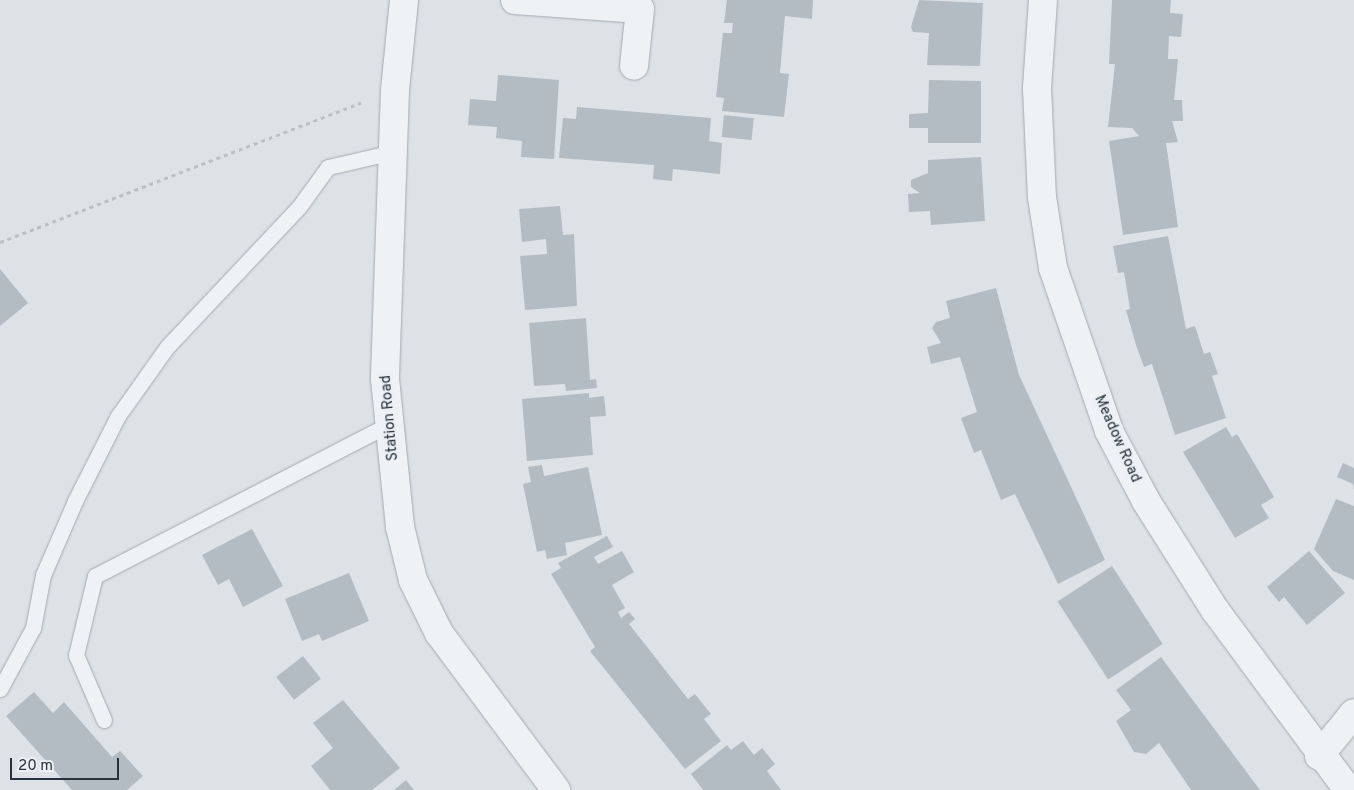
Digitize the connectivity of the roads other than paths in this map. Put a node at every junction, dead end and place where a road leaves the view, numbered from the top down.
1 (404, 0) edge
2 (516, 0) edge
3 (1043, 0) edge
4 (634, 66) dead end
5 (393, 152) junction
6 (390, 424) junction
7 (0, 689) edge
8 (1354, 712) edge
9 (104, 720) dead end
10 (1319, 756) junction
11 (556, 790) edge
12 (1348, 790) edge

1 - 5 street, Station Road
2 - 4 street
3 - 10 street, Meadow Road
5 - 6 street, Station Road
5 - 7 lane
6 - 9 lane
6 - 11 street, Station Road
8 - 10 street
10 - 12 street, Meadow Road

